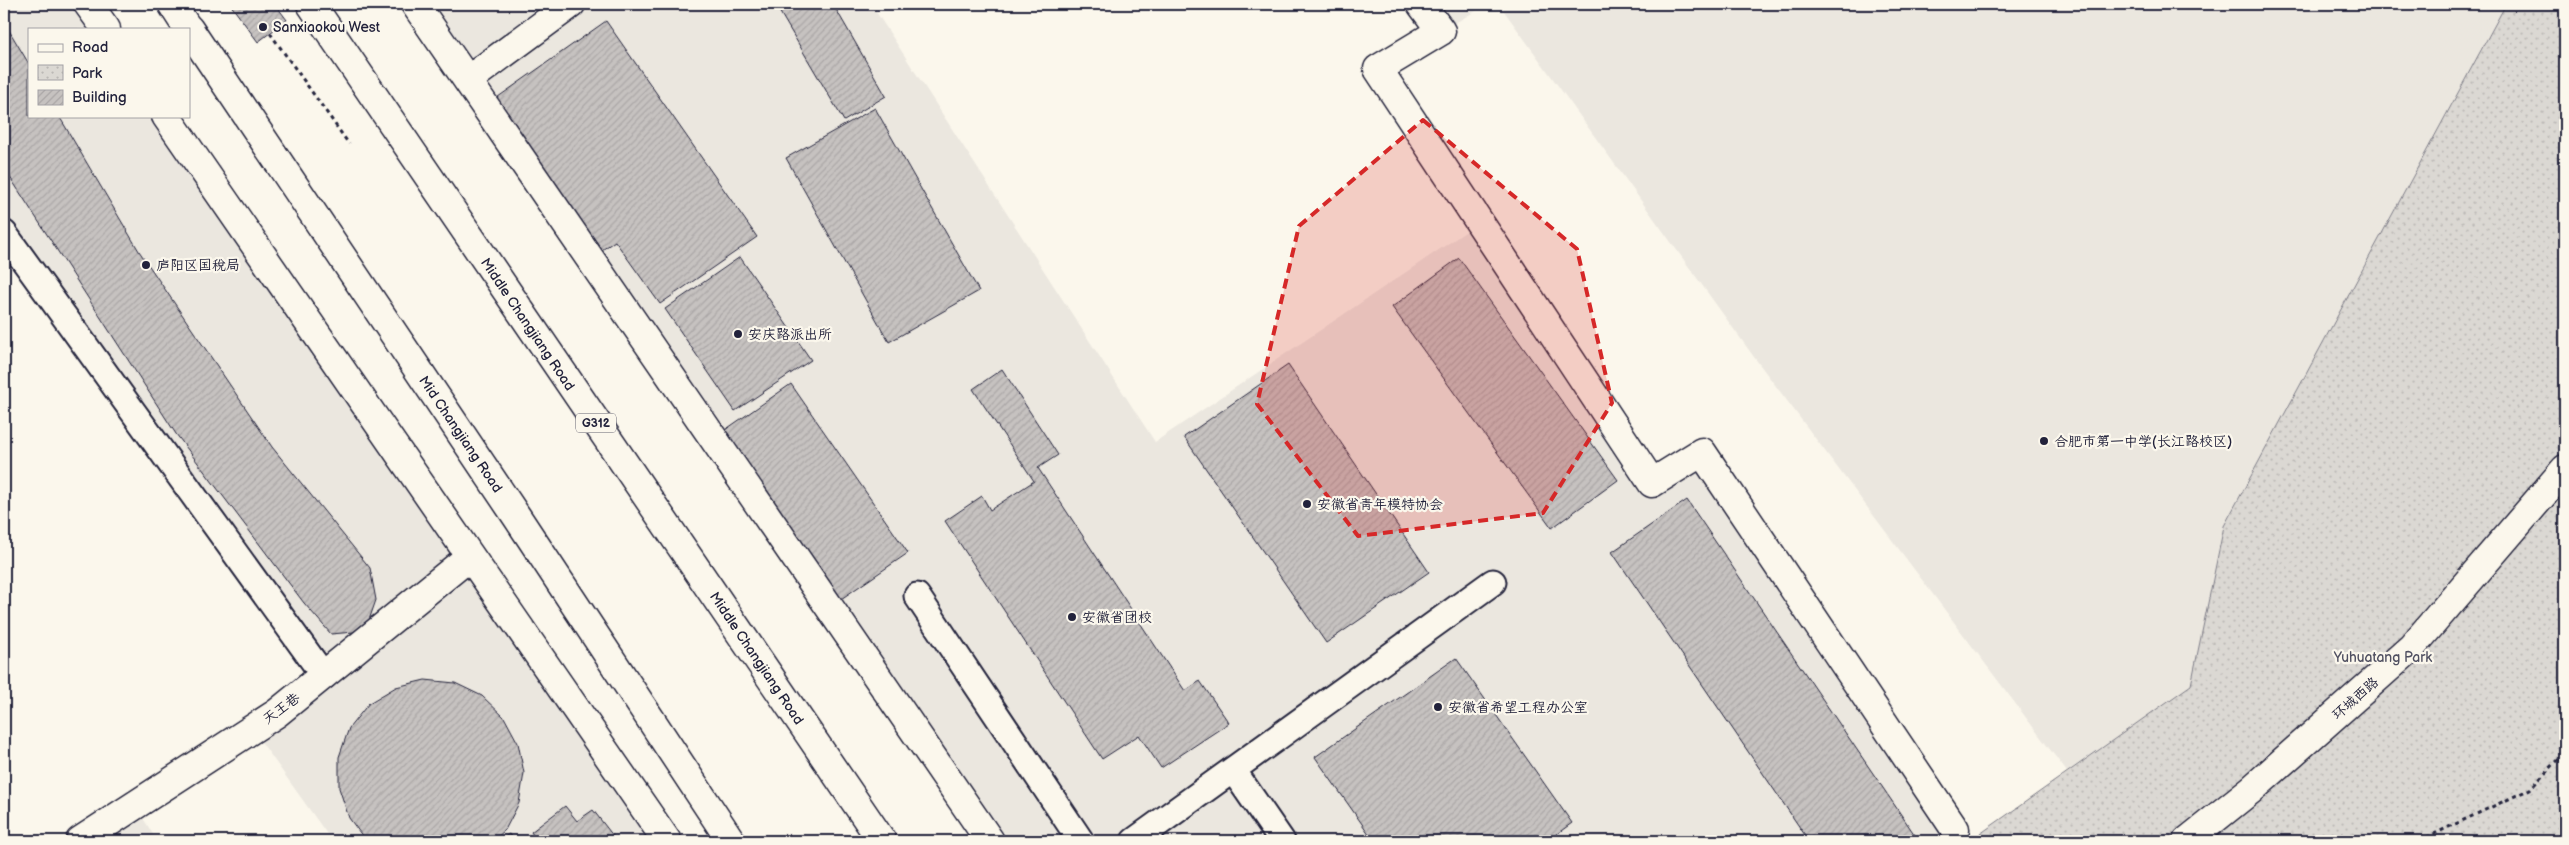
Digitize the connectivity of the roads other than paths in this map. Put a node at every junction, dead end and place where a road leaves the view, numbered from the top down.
1 (88, 4) edge
2 (172, 4) edge
3 (311, 4) edge
4 (415, 4) edge
5 (571, 4) edge
6 (1421, 4) edge
7 (105, 28) edge
8 (188, 28) edge
9 (190, 30) edge
10 (468, 80) junction
11 (167, 118) edge
12 (4, 233) edge
13 (2565, 469) edge
14 (469, 557) junction
15 (1493, 582) dead end
16 (917, 596) dead end
17 (324, 676) junction
18 (1233, 770) junction
19 (1956, 829) dead end
20 (80, 841) edge
21 (667, 841) edge
22 (731, 841) edge
23 (882, 841) edge
24 (990, 841) edge
25 (1081, 841) edge
26 (1134, 841) edge
27 (1282, 841) edge
28 (2187, 841) edge

1 - 7 main road
2 - 8 main road, Mid Changjiang Road
3 - 23 main road, Middle Changjiang Road / G312
4 - 10 main road
5 - 10 main road
6 - 19 main road
9 - 22 main road, Mid Changjiang Road
10 - 24 main road
11 - 14 main road
12 - 17 lane
13 - 28 main road, 环城西路
14 - 17 main road, 天王巷
14 - 21 main road
15 - 18 lane
16 - 25 lane
17 - 20 main road, 天王巷
18 - 26 lane
18 - 27 lane

